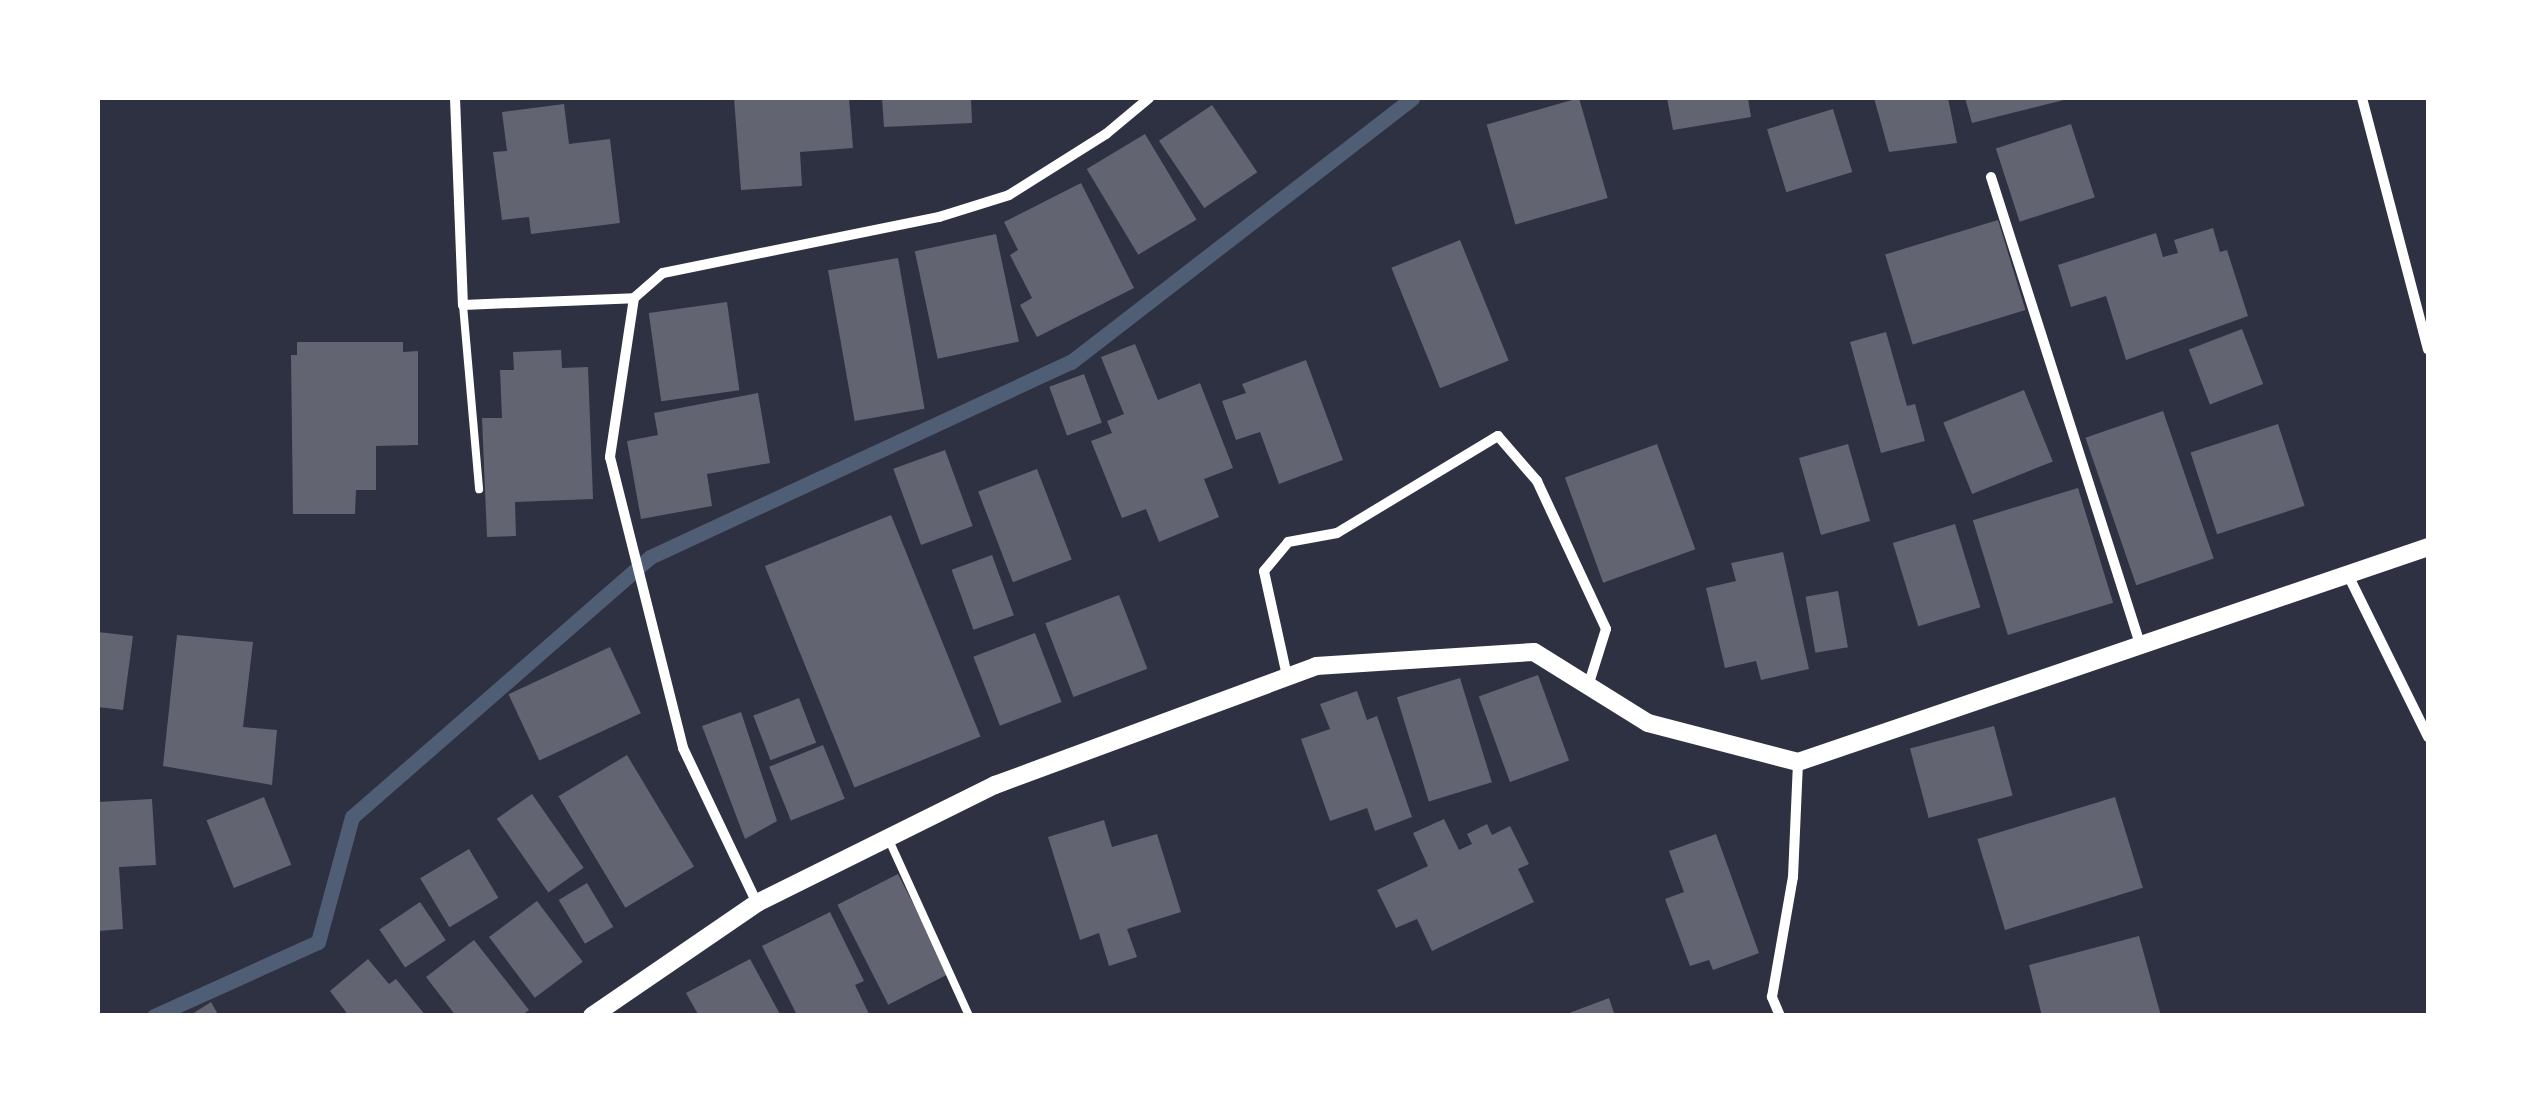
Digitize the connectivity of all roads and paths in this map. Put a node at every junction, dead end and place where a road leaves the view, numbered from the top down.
1 (455, 98) edge
2 (1149, 98) edge
3 (2362, 98) edge
4 (1991, 177) dead end
5 (634, 298) junction
6 (463, 305) junction
7 (2428, 349) edge
8 (479, 489) dead end
9 (2428, 547) edge
10 (2348, 574) junction
11 (2141, 649) junction
12 (1287, 676) junction
13 (1588, 686) junction
14 (2428, 737) edge
15 (1798, 762) junction
16 (888, 838) junction
17 (757, 903) junction
18 (592, 1016) edge
19 (969, 1016) edge
20 (1780, 1016) edge

1 - 6 street
2 - 5 street
3 - 7 street
4 - 11 street
5 - 6 street
5 - 17 street
6 - 8 lane
9 - 10 street
10 - 11 street
10 - 14 street
11 - 15 street
12 - 13 street
12 - 13 street
12 - 16 street
13 - 15 street
15 - 20 street
16 - 17 street
16 - 19 lane
17 - 18 street

